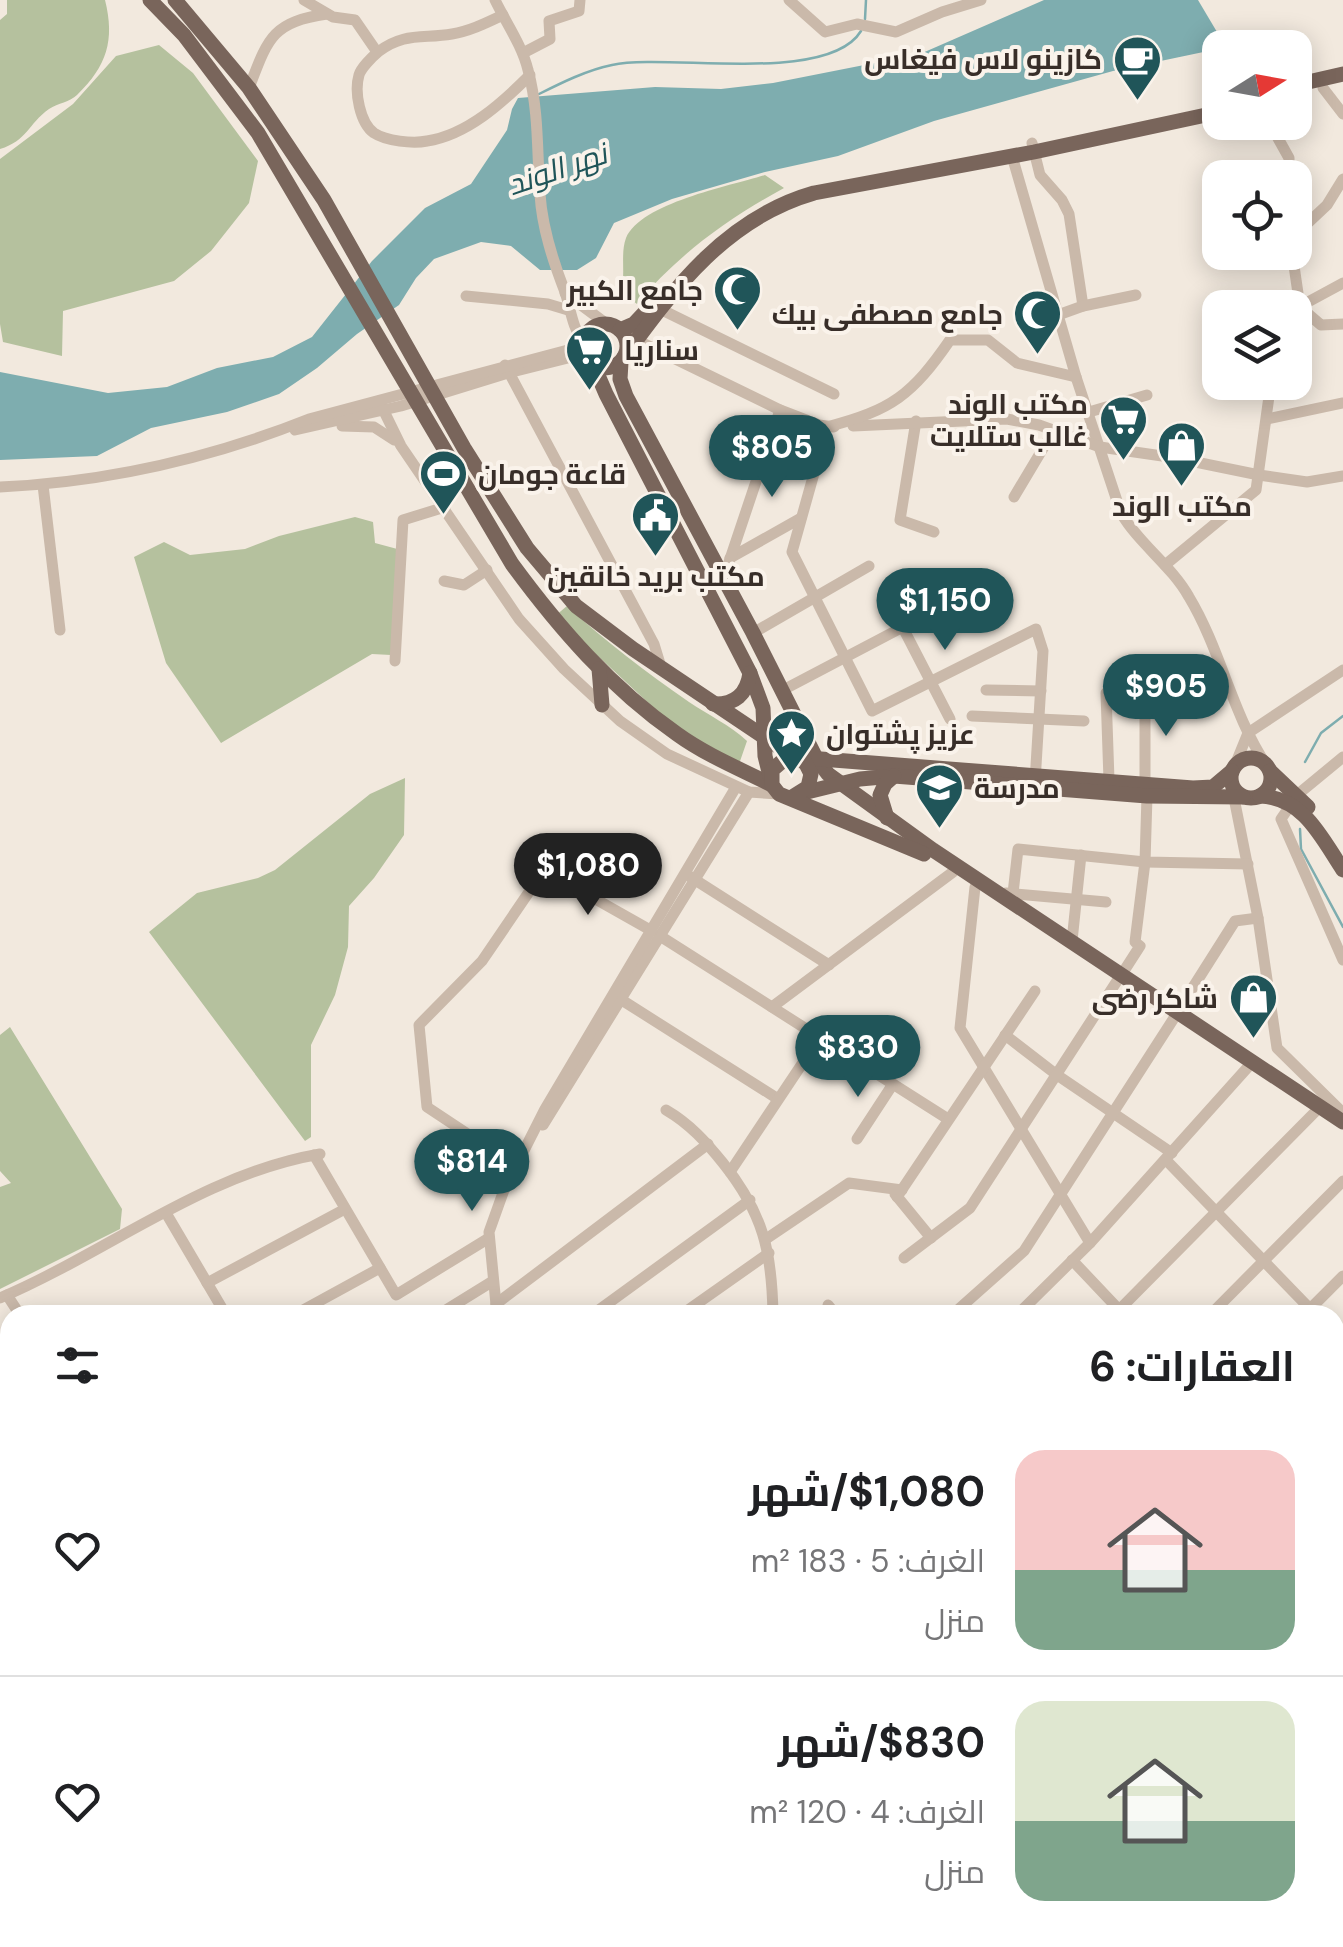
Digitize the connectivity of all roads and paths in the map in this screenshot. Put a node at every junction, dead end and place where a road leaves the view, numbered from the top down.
1 (150, 0) edge
2 (176, 0) edge
3 (304, 0) edge
4 (495, 0) edge
5 (580, 0) edge
6 (789, 0) edge
7 (981, 0) edge
8 (327, 14) junction
9 (502, 15) junction
10 (377, 52) junction
11 (523, 53) junction
12 (530, 74) junction
13 (1343, 74) edge
14 (1312, 81) edge
15 (1343, 83) edge
16 (250, 88) junction
17 (1323, 88) junction
18 (1312, 91) edge
19 (1202, 107) edge
20 (1343, 114) edge
21 (1202, 115) edge
22 (1032, 148) junction
23 (1011, 152) junction
24 (1343, 179) edge
25 (1312, 218) edge
26 (1343, 283) edge
27 (565, 294) junction
28 (1136, 295) dead end
29 (466, 296) dead end
30 (1312, 300) edge
31 (1083, 306) junction
32 (660, 308) junction
33 (568, 310) junction
34 (1058, 315) junction
35 (1312, 318) edge
36 (1343, 324) edge
37 (622, 332) junction
38 (586, 352) junction
39 (622, 359) junction
40 (507, 369) junction
41 (1076, 377) junction
42 (834, 394) dead end
43 (1147, 395) dead end
44 (1270, 400) edge
45 (1343, 403) edge
46 (381, 406) junction
47 (780, 410) junction
48 (1089, 412) junction
49 (1267, 419) junction
50 (916, 422) junction
51 (827, 427) junction
52 (312, 428) junction
53 (1054, 430) junction
54 (276, 432) junction
55 (401, 446) junction
56 (1100, 447) junction
57 (1259, 475) junction
58 (1343, 476) edge
59 (43, 485) junction
60 (0, 487) edge
61 (1014, 498) dead end
62 (445, 507) junction
63 (801, 518) junction
64 (788, 525) junction
65 (934, 532) dead end
66 (795, 540) junction
67 (1165, 565) junction
68 (869, 566) dead end
69 (724, 567) junction
70 (487, 570) junction
71 (444, 582) dead end
72 (815, 596) junction
73 (924, 616) dead end
74 (903, 628) junction
75 (60, 630) dead end
76 (753, 633) junction
77 (846, 658) junction
78 (395, 662) dead end
79 (661, 666) junction
80 (599, 669) junction
81 (1343, 670) edge
82 (750, 673) junction
83 (933, 682) junction
84 (783, 690) junction
85 (986, 690) dead end
86 (1041, 692) junction
87 (1106, 693) dead end
88 (1145, 694) dead end
89 (713, 704) junction
90 (602, 705) junction
91 (972, 716) dead end
92 (950, 719) dead end
93 (1040, 720) junction
94 (1084, 721) dead end
95 (1248, 734) junction
96 (765, 735) junction
97 (1343, 757) edge
98 (803, 758) junction
99 (1269, 768) junction
100 (894, 776) junction
101 (1035, 780) junction
102 (1109, 780) junction
103 (839, 783) junction
104 (1239, 785) junction
105 (743, 789) junction
106 (783, 789) junction
107 (1146, 790) junction
108 (1294, 799) junction
109 (886, 818) junction
110 (1343, 854) edge
111 (1081, 855) junction
112 (1145, 862) junction
113 (1248, 864) junction
114 (1343, 870) edge
115 (953, 872) junction
116 (689, 877) junction
117 (976, 886) junction
118 (1007, 896) junction
119 (1077, 900) junction
120 (1106, 902) dead end
121 (1258, 918) junction
122 (656, 934) junction
123 (1072, 941) junction
124 (1343, 960) edge
125 (829, 965) junction
126 (1120, 978) junction
127 (1036, 991) dead end
128 (617, 997) junction
129 (772, 1007) junction
130 (1176, 1015) junction
131 (1005, 1035) junction
132 (820, 1037) junction
133 (1277, 1048) junction
134 (983, 1066) junction
135 (1255, 1067) junction
136 (1057, 1075) junction
137 (893, 1084) junction
138 (778, 1099) junction
139 (666, 1110) dead end
140 (1114, 1112) junction
141 (1315, 1112) junction
142 (1343, 1114) edge
143 (948, 1119) junction
144 (1343, 1122) edge
145 (1021, 1129) junction
146 (1343, 1132) edge
147 (858, 1139) dead end
148 (708, 1144) junction
149 (1169, 1156) junction
150 (516, 1166) junction
151 (730, 1172) junction
152 (1343, 1181) edge
153 (897, 1192) junction
154 (1060, 1194) junction
155 (750, 1200) junction
156 (345, 1209) junction
157 (166, 1212) junction
158 (1216, 1212) junction
159 (489, 1238) junction
160 (930, 1238) junction
161 (766, 1239) junction
162 (1090, 1243) junction
163 (768, 1253) junction
164 (904, 1258) dead end
165 (1072, 1260) junction
166 (1263, 1262) junction
167 (380, 1268) junction
168 (1343, 1276) edge
169 (493, 1281) junction
170 (208, 1282) junction
171 (3, 1297) edge
172 (221, 1305) edge
173 (312, 1305) edge
174 (454, 1305) edge
175 (496, 1305) edge
176 (501, 1305) edge
177 (606, 1305) edge
178 (694, 1305) edge
179 (771, 1305) edge
180 (963, 1305) edge
181 (1026, 1305) edge
182 (1112, 1305) edge
183 (1127, 1305) edge
184 (1220, 1305) edge
185 (1303, 1305) edge
186 (1317, 1305) edge

1 - 80 main road
2 - 16 main road
3 - 8 street
4 - 9 street
5 - 11 street
6 - 7 street
8 - 10 street
8 - 16 street
9 - 10 street
9 - 11 street
10 - 12 street
11 - 12 street
12 - 27 street
13 - 14 main road
15 - 17 main road
16 - 79 main road
17 - 18 main road
17 - 20 street
19 - 22 main road
21 - 22 main road
22 - 23 main road
22 - 31 street
23 - 32 main road
23 - 34 street
23 - 37 main road
24 - 25 street
26 - 30 street
27 - 33 street
27 - 37 street
28 - 31 street
29 - 33 street
31 - 34 street
32 - 37 main road
32 - 42 street
33 - 38 street
34 - 41 street
35 - 36 street
37 - 38 main road
37 - 39 main road
37 - 47 street
38 - 39 main road
38 - 40 street
38 - 82 main road
39 - 69 main road
40 - 46 street
40 - 79 street
41 - 48 street
41 - 51 street
43 - 48 street
44 - 49 street
45 - 49 street
46 - 52 street
46 - 54 street
46 - 55 street
47 - 51 street
47 - 69 street
48 - 56 street
49 - 57 street
50 - 51 street
50 - 53 street
50 - 65 street
51 - 63 street
52 - 54 street
52 - 55 street
53 - 56 street
53 - 61 street
54 - 59 street
55 - 62 street
56 - 57 street
56 - 67 street
57 - 58 street
57 - 67 street
59 - 60 street
59 - 75 street
62 - 70 street
62 - 78 street
63 - 64 street
63 - 66 street
64 - 66 street
64 - 69 street
66 - 72 street
67 - 95 street
68 - 72 street
69 - 76 main road
70 - 71 street
70 - 90 street
72 - 76 street
72 - 77 street
73 - 74 street
74 - 77 street
74 - 83 street
76 - 84 main road
77 - 83 street
77 - 84 street
79 - 89 main road
80 - 90 main road
80 - 106 main road
81 - 95 street
82 - 89 main road
82 - 96 main road
83 - 86 street
83 - 92 street
84 - 98 main road
85 - 86 street
86 - 93 street
87 - 102 street
88 - 107 street
89 - 96 main road
90 - 105 street
91 - 93 street
93 - 94 street
93 - 101 street
95 - 99 street
95 - 104 street
96 - 98 main road
96 - 106 main road
97 - 108 street
98 - 101 main road
98 - 103 main road
98 - 106 main road
98 - 106 main road
99 - 104 main road
99 - 104 main road
99 - 108 main road
100 - 101 main road
100 - 103 main road
100 - 109 main road
101 - 102 main road
101 - 107 main road
102 - 107 main road
103 - 106 main road
103 - 109 main road
104 - 107 main road
104 - 107 main road
104 - 108 main road
104 - 113 street
105 - 106 street
105 - 116 street
106 - 115 main road
107 - 112 street
108 - 110 main road
108 - 114 main road
108 - 124 street
109 - 118 main road
111 - 112 street
111 - 118 street
111 - 119 street
112 - 113 street
112 - 126 street
113 - 121 street
115 - 117 main road
115 - 125 street
116 - 122 street
116 - 125 street
117 - 126 main road
117 - 134 street
118 - 119 street
118 - 123 main road
119 - 120 street
119 - 123 street
121 - 130 street
121 - 133 street
122 - 128 street
122 - 129 street
122 - 150 street
123 - 126 main road
125 - 129 street
126 - 130 main road
126 - 136 street
127 - 131 street
128 - 138 street
128 - 150 street
129 - 132 street
130 - 135 main road
130 - 140 street
131 - 134 street
131 - 136 street
132 - 137 street
132 - 138 street
133 - 135 street
133 - 142 street
134 - 143 street
134 - 145 street
135 - 141 main road
135 - 144 main road
135 - 149 street
136 - 140 street
136 - 145 street
137 - 143 street
137 - 147 street
138 - 151 street
139 - 148 street
140 - 149 street
140 - 154 street
141 - 146 main road
141 - 158 street
143 - 153 street
145 - 154 street
145 - 160 street
148 - 151 street
148 - 176 street
149 - 158 street
149 - 162 street
150 - 159 street
151 - 155 street
152 - 166 street
153 - 160 street
153 - 161 street
154 - 162 street
154 - 180 street
155 - 161 street
155 - 177 street
156 - 157 street
156 - 167 street
156 - 170 street
157 - 170 street
157 - 171 street
158 - 166 street
158 - 183 street
159 - 167 street
159 - 169 street
160 - 164 street
161 - 163 street
162 - 165 street
163 - 178 street
163 - 179 street
165 - 181 street
165 - 182 street
166 - 184 street
166 - 185 street
167 - 173 street
168 - 186 street
169 - 174 street
169 - 175 street
170 - 172 street

